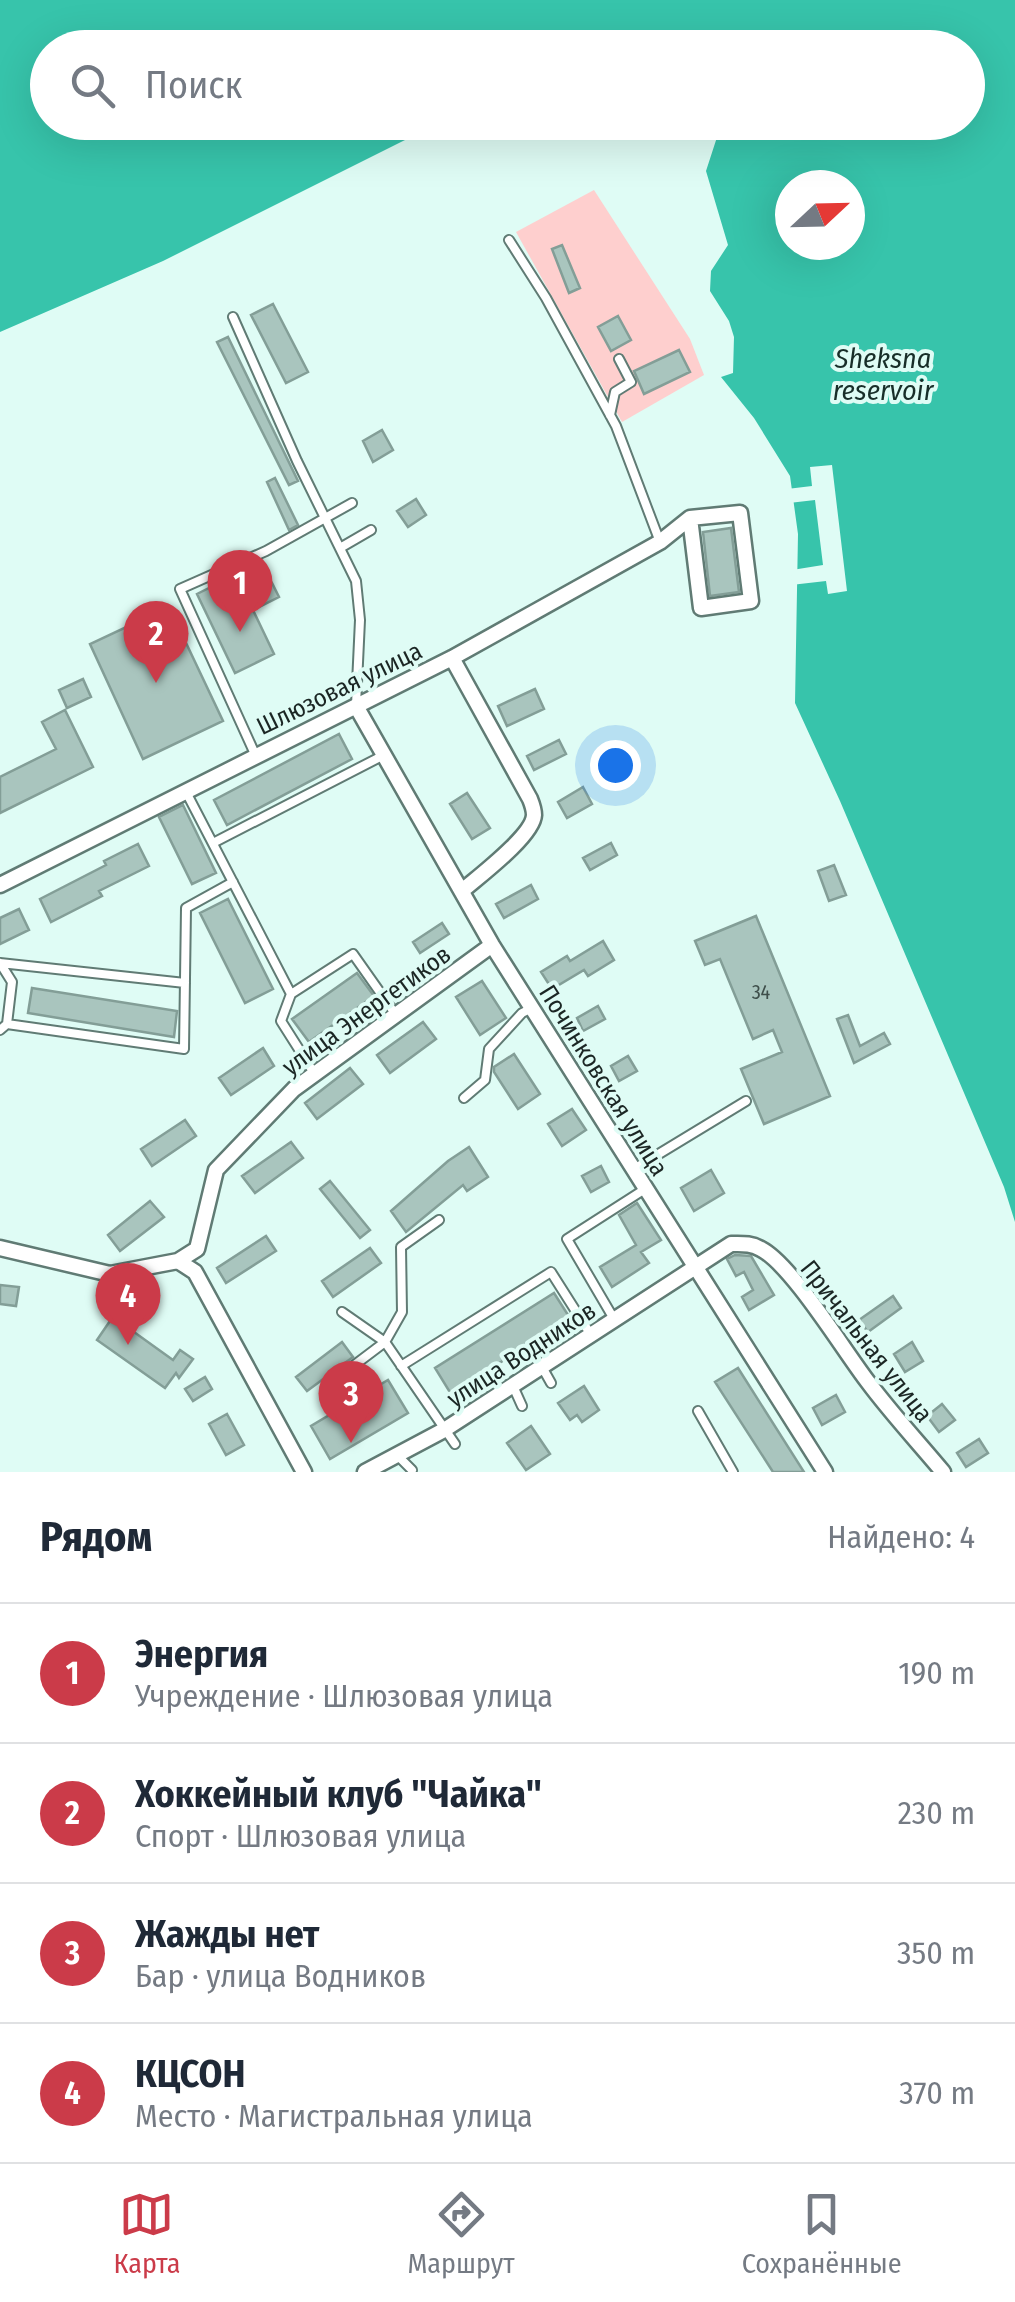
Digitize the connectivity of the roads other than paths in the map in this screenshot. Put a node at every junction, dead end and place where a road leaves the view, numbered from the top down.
1 (509, 240) dead end
2 (232, 317) dead end
3 (618, 359) dead end
4 (610, 415) junction
5 (352, 503) dead end
6 (690, 518) junction
7 (328, 519) junction
8 (371, 530) dead end
9 (660, 542) junction
10 (340, 548) junction
11 (452, 658) junction
12 (356, 706) junction
13 (255, 754) junction
14 (384, 755) junction
15 (185, 790) junction
16 (213, 844) junction
17 (234, 882) junction
18 (0, 885) edge
19 (462, 891) junction
20 (492, 945) junction
21 (0, 963) edge
22 (185, 983) junction
23 (291, 994) junction
24 (532, 1008) junction
25 (396, 1015) junction
26 (4, 1027) edge
27 (314, 1074) junction
28 (464, 1098) dead end
29 (746, 1101) dead end
30 (634, 1169) junction
31 (645, 1189) junction
32 (439, 1220) dead end
33 (0, 1248) edge
34 (178, 1261) junction
35 (697, 1267) junction
36 (342, 1312) dead end
37 (615, 1320) junction
38 (591, 1336) junction
39 (385, 1342) junction
40 (401, 1366) junction
41 (542, 1367) junction
42 (332, 1382) dead end
43 (551, 1383) dead end
44 (513, 1386) junction
45 (522, 1406) dead end
46 (698, 1411) dead end
47 (444, 1430) junction
48 (455, 1444) dead end
49 (397, 1455) junction
50 (412, 1470) edge
51 (304, 1472) edge
52 (365, 1472) edge
53 (734, 1472) edge
54 (824, 1472) edge
55 (943, 1472) edge

1 - 4 lane
2 - 7 lane
3 - 4 lane
4 - 9 lane
5 - 7 lane
6 - 6 street
6 - 9 street, Шлюзовая улица
7 - 10 lane
7 - 13 lane
8 - 10 lane
9 - 11 street, Шлюзовая улица
10 - 12 lane
11 - 12 street, Шлюзовая улица
11 - 19 street
12 - 13 street, Шлюзовая улица
12 - 14 street, Починковская улица
13 - 15 street, Шлюзовая улица
14 - 16 lane
14 - 19 street, Починковская улица
15 - 16 lane
15 - 18 street, Шлюзовая улица
16 - 17 lane
17 - 22 lane
17 - 23 lane
19 - 20 street, Починковская улица
20 - 24 street, Починковская улица
20 - 25 street, улица Энергетиков
21 - 22 lane
21 - 26 lane
22 - 26 lane
23 - 25 lane
23 - 27 lane
24 - 28 lane
24 - 30 street, Починковская улица
25 - 27 street, улица Энергетиков
27 - 34 street, улица Энергетиков
29 - 30 lane
30 - 31 street, Починковская улица
31 - 35 street, Починковская улица
31 - 37 lane
32 - 39 lane
33 - 34 street
34 - 51 street
35 - 37 street, улица Водников
35 - 54 street, Починковская улица
35 - 55 street, Причальная улица
36 - 39 lane
37 - 38 street, улица Водников
38 - 40 lane
38 - 41 street, улица Водников
39 - 40 lane
39 - 42 lane
40 - 47 lane
41 - 43 lane
41 - 44 street, улица Водников
44 - 45 lane
44 - 47 street, улица Водников
46 - 53 lane
47 - 48 lane
47 - 49 street, улица Водников
49 - 50 lane
49 - 52 street, улица Водников

